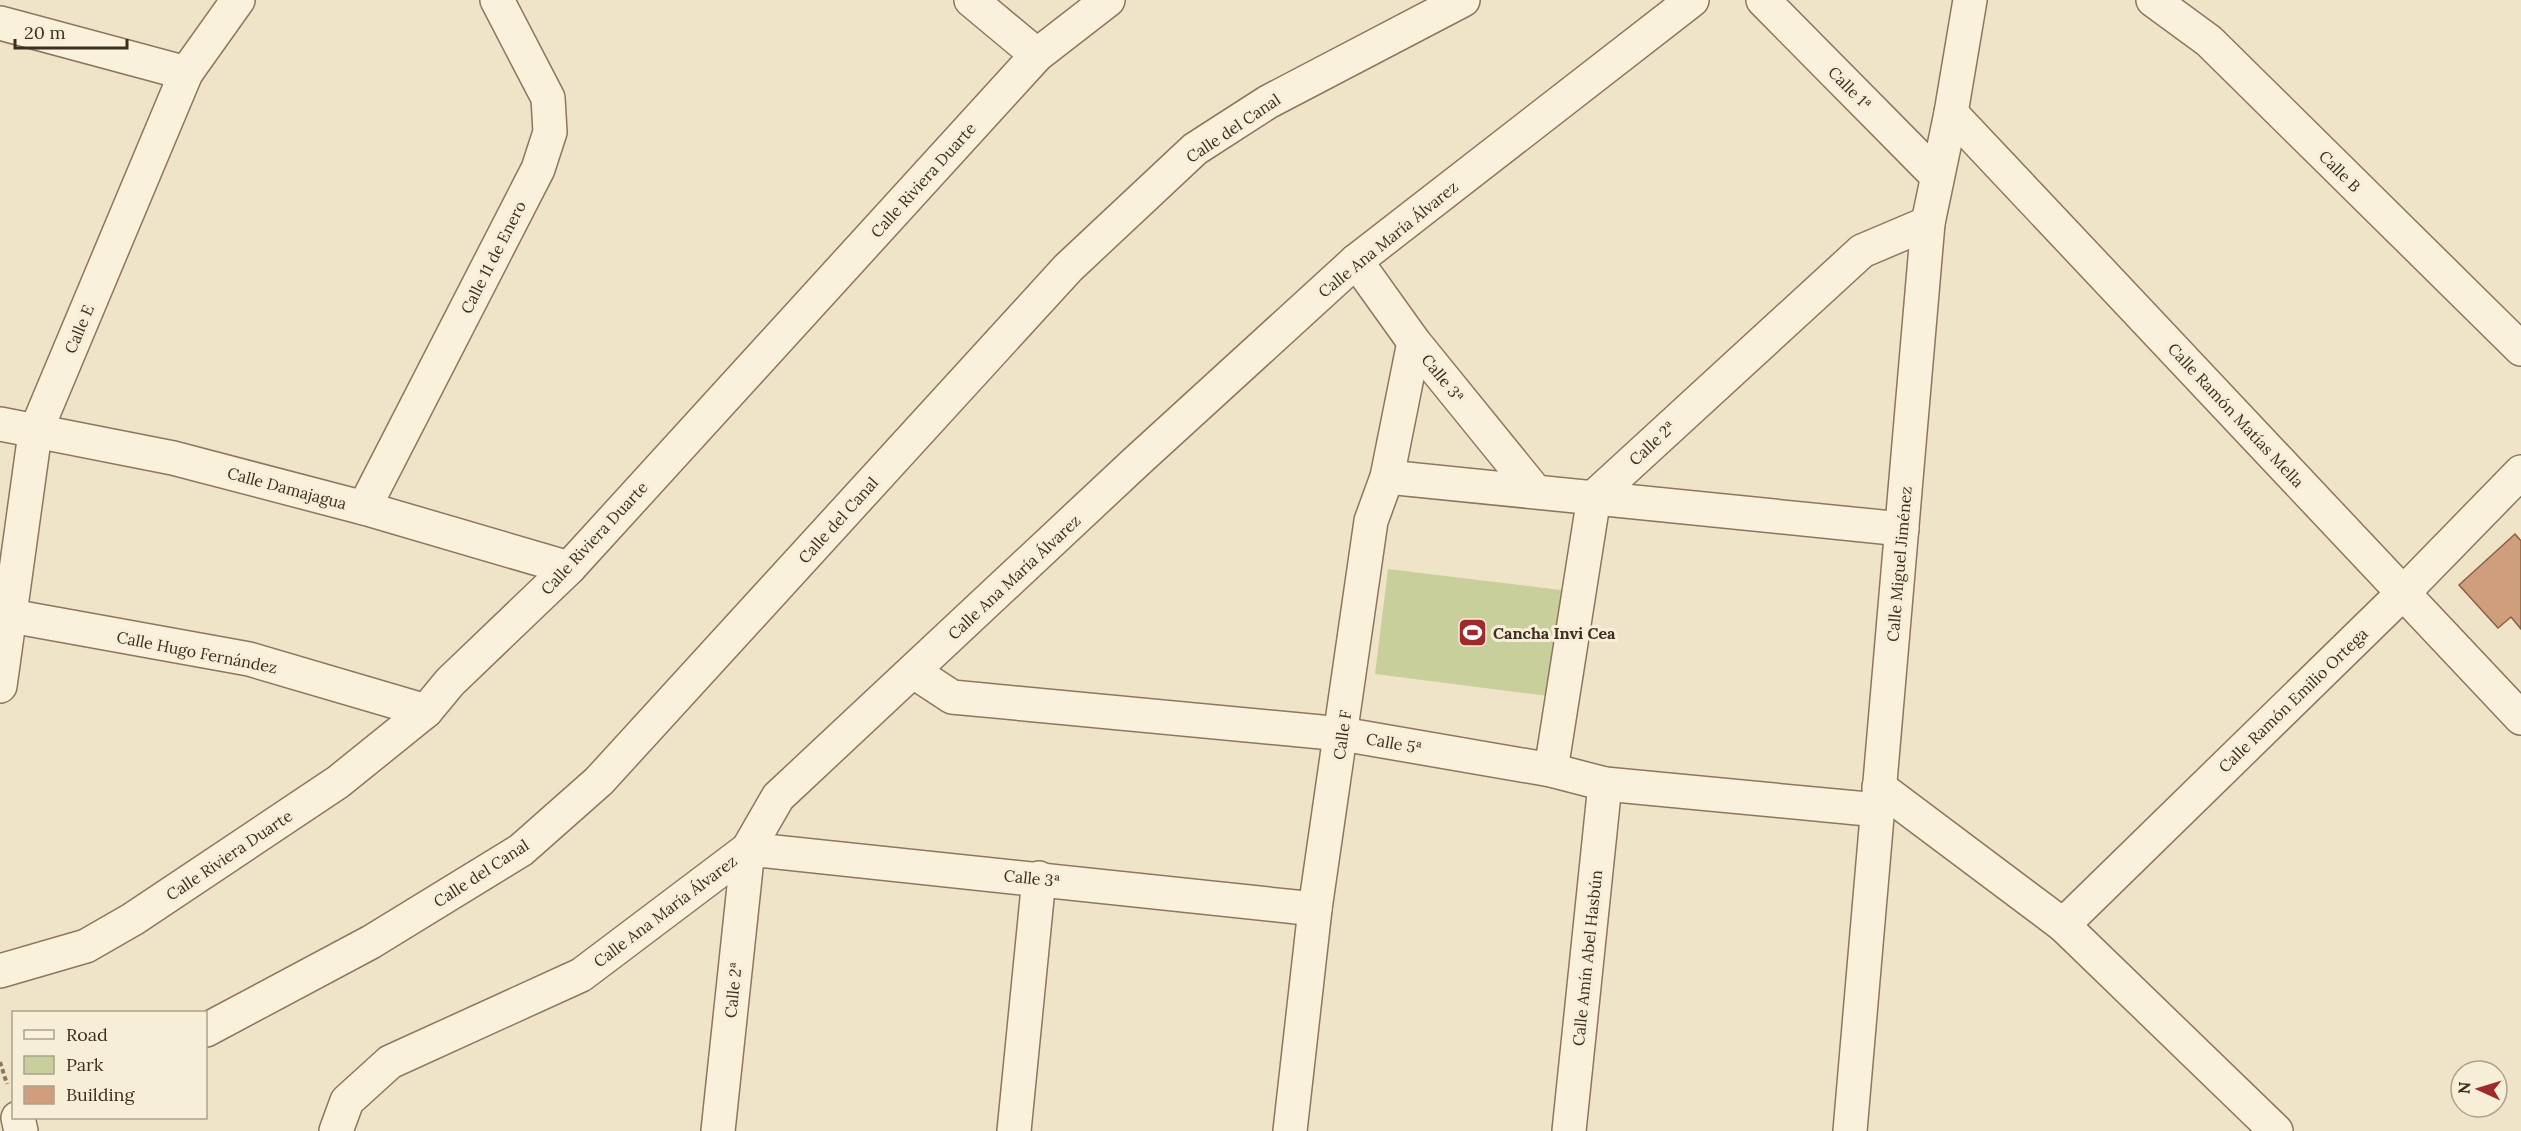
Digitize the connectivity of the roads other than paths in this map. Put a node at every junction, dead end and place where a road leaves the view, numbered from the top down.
1 (238, 0) edge
2 (497, 0) edge
3 (971, 0) edge
4 (1108, 0) edge
5 (1463, 0) edge
6 (1692, 0) edge
7 (1763, 0) edge
8 (1970, 0) edge
9 (2153, 0) edge
10 (0, 23) edge
11 (1037, 55) junction
12 (186, 73) junction
13 (1951, 113) junction
14 (1937, 176) junction
15 (1928, 223) junction
16 (1356, 261) junction
17 (1414, 342) junction
18 (2521, 349) edge
19 (0, 424) edge
20 (35, 433) junction
21 (2521, 472) edge
22 (1387, 477) junction
23 (1535, 491) junction
24 (1594, 497) junction
25 (364, 508) junction
26 (1902, 529) junction
27 (569, 568) junction
28 (2403, 593) junction
29 (6, 614) edge
30 (914, 672) junction
31 (0, 686) edge
32 (426, 711) junction
33 (2521, 718) edge
34 (1342, 734) junction
35 (1551, 770) junction
36 (1605, 784) junction
37 (1878, 799) junction
38 (748, 849) junction
39 (1039, 878) junction
40 (1315, 909) junction
41 (2063, 925) junction
42 (0, 971) edge
43 (207, 1029) edge
44 (336, 1131) edge
45 (718, 1131) edge
46 (1014, 1131) edge
47 (1290, 1131) edge
48 (1569, 1131) edge
49 (1850, 1131) edge
50 (2276, 1131) edge

1 - 12 street, Calle E
2 - 25 street, Calle 11 de Enero
3 - 11 street
4 - 11 street, Calle Riviera Duarte
5 - 43 street, Calle del Canal
6 - 16 street, Calle Ana María Álvarez
7 - 14 street, Calle 1ª
8 - 13 street, Calle Miguel Jiménez
9 - 18 street, Calle B
10 - 12 street
11 - 27 street, Calle Riviera Duarte
12 - 20 street, Calle E
13 - 14 street, Calle Miguel Jiménez
13 - 28 street, Calle Ramón Matías Mella
14 - 15 street, Calle Miguel Jiménez
15 - 24 street, Calle 2ª
15 - 26 street, Calle Miguel Jiménez
16 - 17 street, Calle 3ª
16 - 30 street, Calle Ana María Álvarez
17 - 22 street, Calle F
17 - 23 street, Calle 3ª
19 - 20 street, Calle Damajagua
20 - 25 street, Calle Damajagua
20 - 29 street, Calle E
21 - 28 street, Calle Ramón Emilio Ortega
22 - 23 street
22 - 34 street, Calle F
23 - 24 street
24 - 26 street
24 - 35 street
25 - 27 street, Calle Damajagua
26 - 37 street, Calle Miguel Jiménez
27 - 32 street, Calle Riviera Duarte
28 - 33 street, Calle Ramón Matías Mella
28 - 41 street, Calle Ramón Emilio Ortega
29 - 31 street, Calle E
29 - 32 street, Calle Hugo Fernández
30 - 34 street, Calle 5ª
30 - 38 street, Calle Ana María Álvarez
32 - 42 street, Calle Riviera Duarte
34 - 35 street, Calle 5ª
34 - 40 street, Calle F
35 - 36 street, Calle 5ª
36 - 37 street, Calle 5ª
36 - 48 street, Calle Amín Abel Hasbún
37 - 41 street
37 - 49 street, Calle Miguel Jiménez
38 - 39 street, Calle 3ª
38 - 44 street, Calle Ana María Álvarez
38 - 45 street, Calle 2ª
39 - 40 street, Calle 3ª
39 - 46 street
40 - 47 street, Calle F
41 - 50 street

